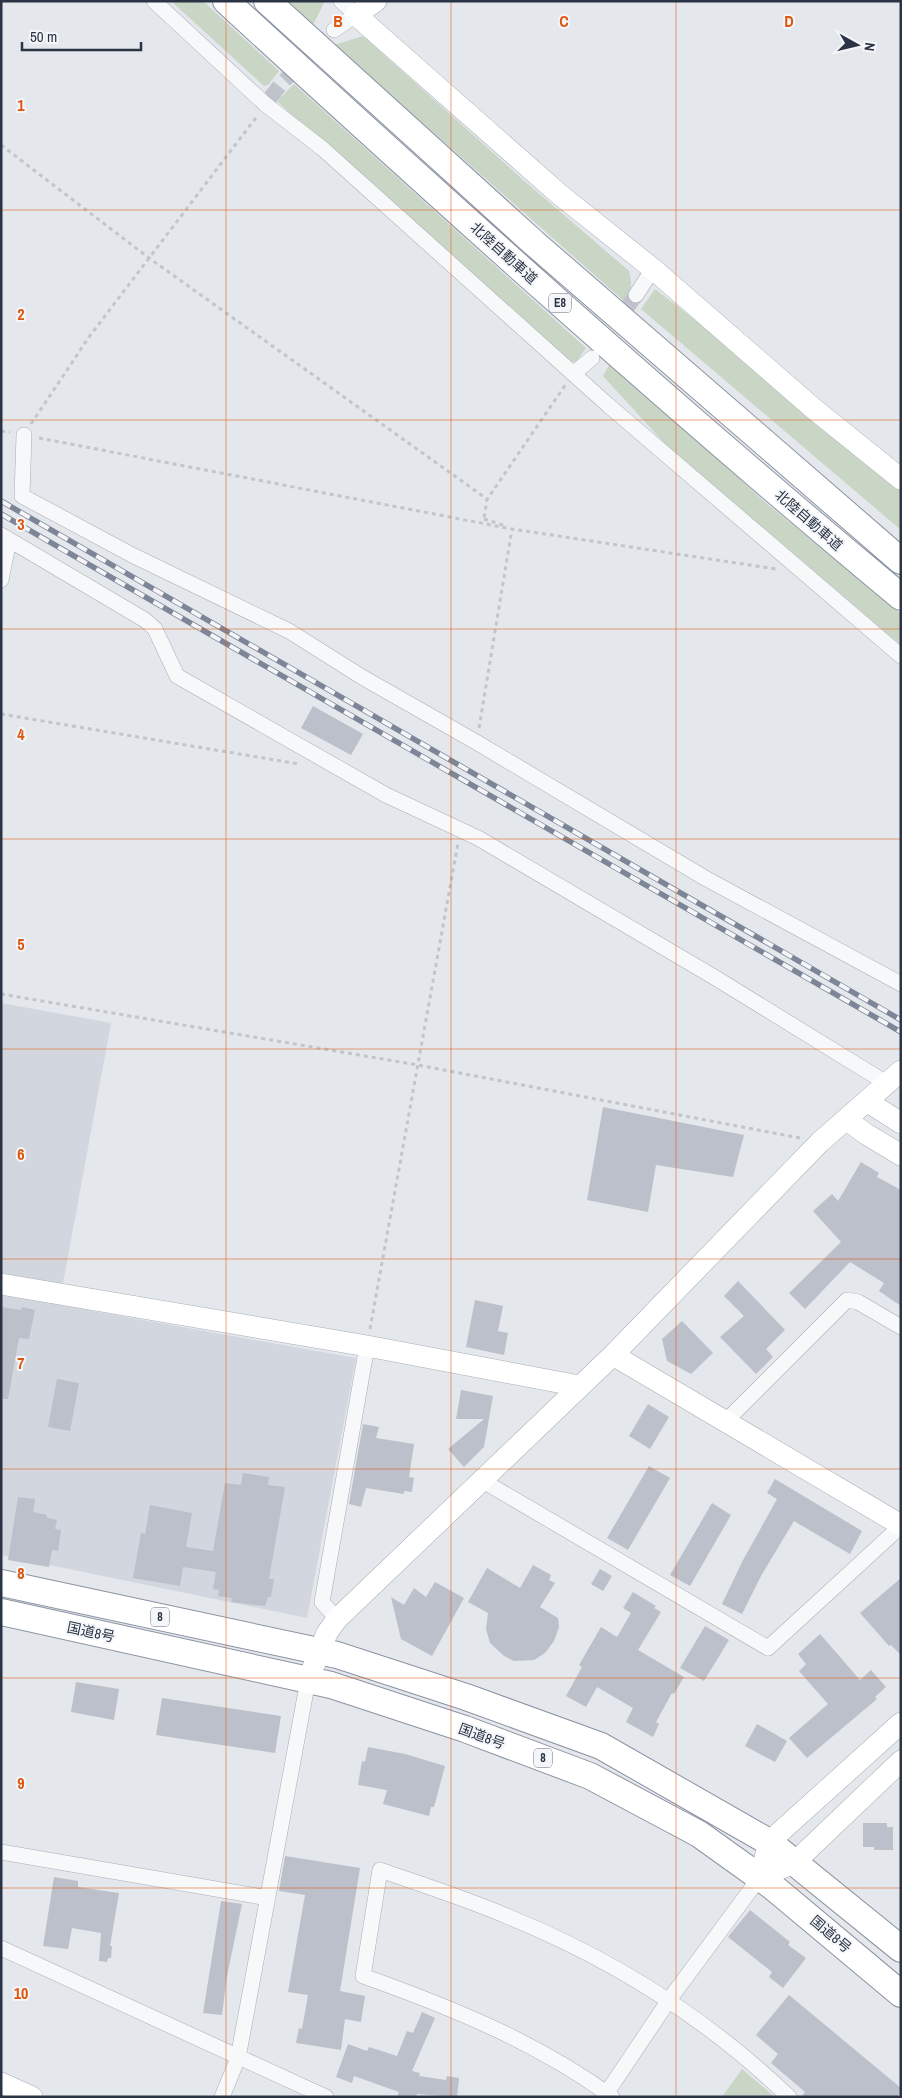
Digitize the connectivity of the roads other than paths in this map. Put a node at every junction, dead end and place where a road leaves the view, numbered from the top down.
1 (154, 1) edge
2 (226, 1) edge
3 (267, 1) edge
4 (376, 1) edge
5 (348, 8) edge
6 (334, 30) tunnel mouth
7 (652, 268) junction
8 (636, 295) tunnel mouth
9 (592, 358) tunnel mouth
10 (572, 374) junction
11 (24, 435) road end
12 (901, 479) edge
13 (5, 538) edge
14 (901, 561) edge
15 (1, 580) edge
16 (901, 597) edge
17 (901, 656) edge
18 (901, 984) edge
19 (894, 1078) edge
20 (868, 1102) junction
21 (847, 1120) junction
22 (901, 1123) edge
23 (901, 1155) edge
24 (1, 1284) edge
25 (901, 1327) edge
26 (367, 1346) junction
27 (613, 1355) junction
28 (580, 1386) junction
29 (726, 1420) junction
30 (483, 1481) junction
31 (901, 1525) edge
32 (1, 1583) edge
33 (1, 1612) edge
34 (337, 1619) junction
35 (320, 1651) junction
36 (308, 1680) junction
37 (901, 1722) edge
38 (901, 1761) edge
39 (769, 1842) junction
40 (1, 1852) edge
41 (794, 1863) junction
42 (760, 1877) junction
43 (268, 1898) junction
44 (1, 1948) edge
45 (901, 1949) edge
46 (901, 1994) edge
47 (669, 2000) junction
48 (238, 2058) junction
49 (1, 2083) edge
50 (608, 2095) edge
51 (32, 2097) edge
52 (222, 2097) edge
53 (326, 2097) edge
54 (789, 2097) edge

1 - 10 street
2 - 16 highway, 北陸自動車道 / E8
3 - 14 highway, 北陸自動車道 / E8
4 - 5 street
5 - 6 street
5 - 7 street
7 - 8 street
7 - 12 street
9 - 10 street
10 - 17 street
11 - 18 street
13 - 15 street
13 - 19 street
19 - 20 street
20 - 21 street
20 - 22 street
21 - 23 street
21 - 27 street
24 - 26 street
25 - 29 street
26 - 28 street
26 - 34 street
27 - 28 street
27 - 29 street
28 - 30 street
29 - 31 street
30 - 31 street
30 - 34 street
32 - 35 highway, 8
33 - 36 highway, 国道8号 / 8
34 - 35 street
35 - 36 street
35 - 39 highway, 8
36 - 42 highway, 国道8号 / 8
36 - 43 street
37 - 39 street
38 - 41 street
39 - 41 highway, 8
39 - 42 street
40 - 43 street
41 - 42 street
41 - 45 highway, 8
42 - 46 highway, 国道8号 / 8
42 - 47 street
43 - 48 street
44 - 48 street
47 - 50 street
47 - 50 street
47 - 54 street
48 - 52 street
48 - 53 street
49 - 51 street

